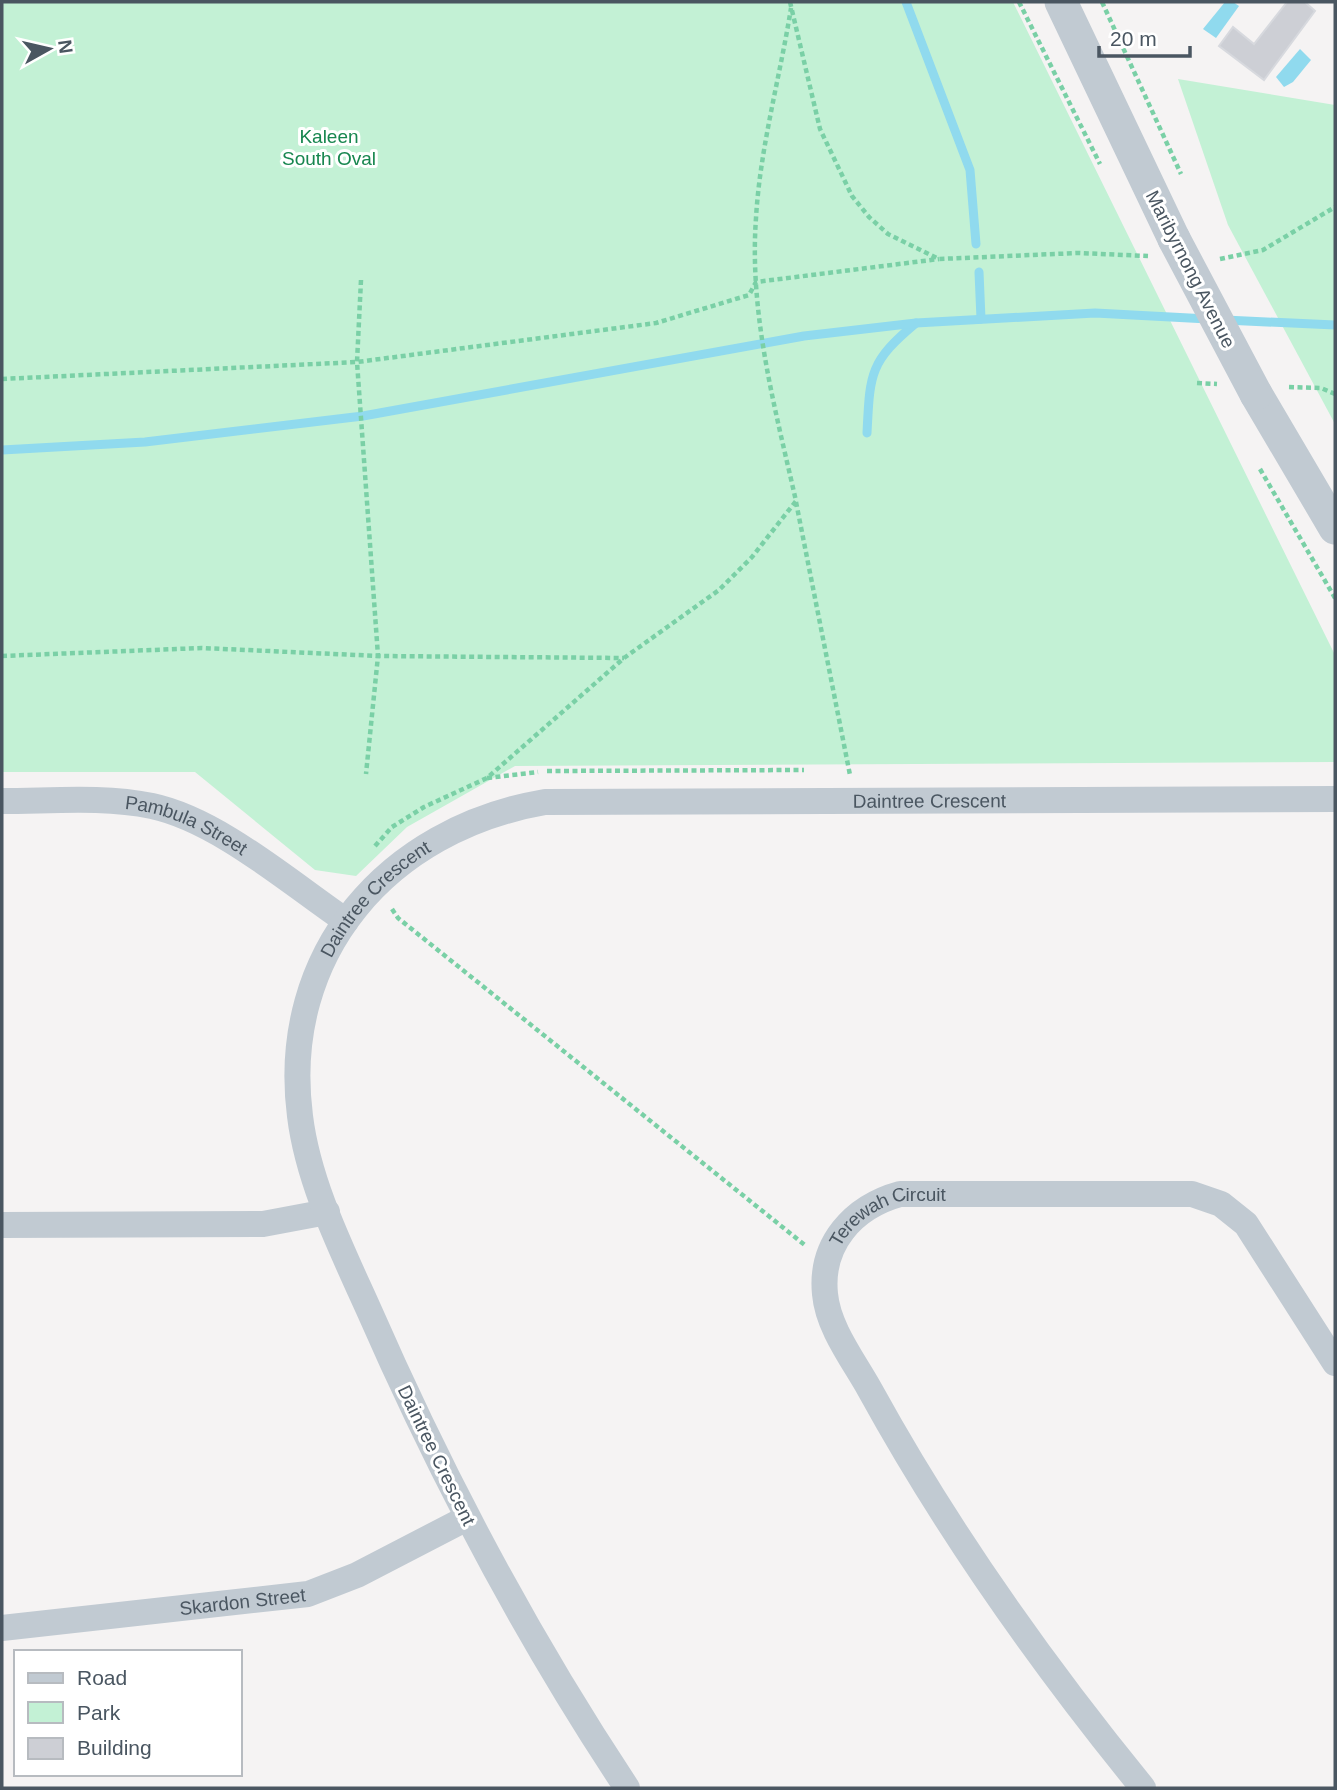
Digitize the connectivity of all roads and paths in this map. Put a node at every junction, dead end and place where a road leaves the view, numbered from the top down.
1 (1061, 2) edge
2 (790, 5) edge
3 (1335, 207) edge
4 (1167, 248) junction
5 (939, 259) junction
6 (1216, 259) dead end
7 (361, 281) dead end
8 (756, 282) junction
9 (357, 362) junction
10 (2, 379) edge
11 (1321, 388) dead end
12 (1335, 394) edge
13 (796, 501) junction
14 (1335, 528) edge
15 (2, 656) edge
16 (377, 656) junction
17 (624, 658) junction
18 (366, 774) dead end
19 (1335, 799) edge
20 (849, 800) junction
21 (2, 801) edge
22 (369, 852) dead end
23 (372, 890) junction
24 (346, 921) junction
25 (327, 1212) junction
26 (2, 1225) edge
27 (827, 1263) junction
28 (1335, 1363) edge
29 (467, 1518) junction
30 (2, 1628) edge
31 (627, 1788) edge
32 (1143, 1788) edge

1 - 4 street, Maribyrnong Avenue
2 - 5 path
2 - 8 path
3 - 6 path
4 - 5 path
4 - 14 street, Maribyrnong Avenue, bridge
5 - 8 path
7 - 9 path
8 - 9 path
8 - 13 path
9 - 10 path
9 - 16 path
11 - 12 path
13 - 17 path
13 - 20 path
15 - 16 path
16 - 17 path
16 - 18 path
17 - 22 path
19 - 20 street, Daintree Crescent
20 - 23 street, Daintree Crescent
21 - 24 street, Pambula Street
23 - 24 street, Daintree Crescent
23 - 27 path
24 - 25 street, Daintree Crescent
25 - 26 street
25 - 29 street, Daintree Crescent
27 - 28 street, Terewah Circuit
27 - 32 street, Terewah Circuit
29 - 30 street, Skardon Street
29 - 31 street, Daintree Crescent

